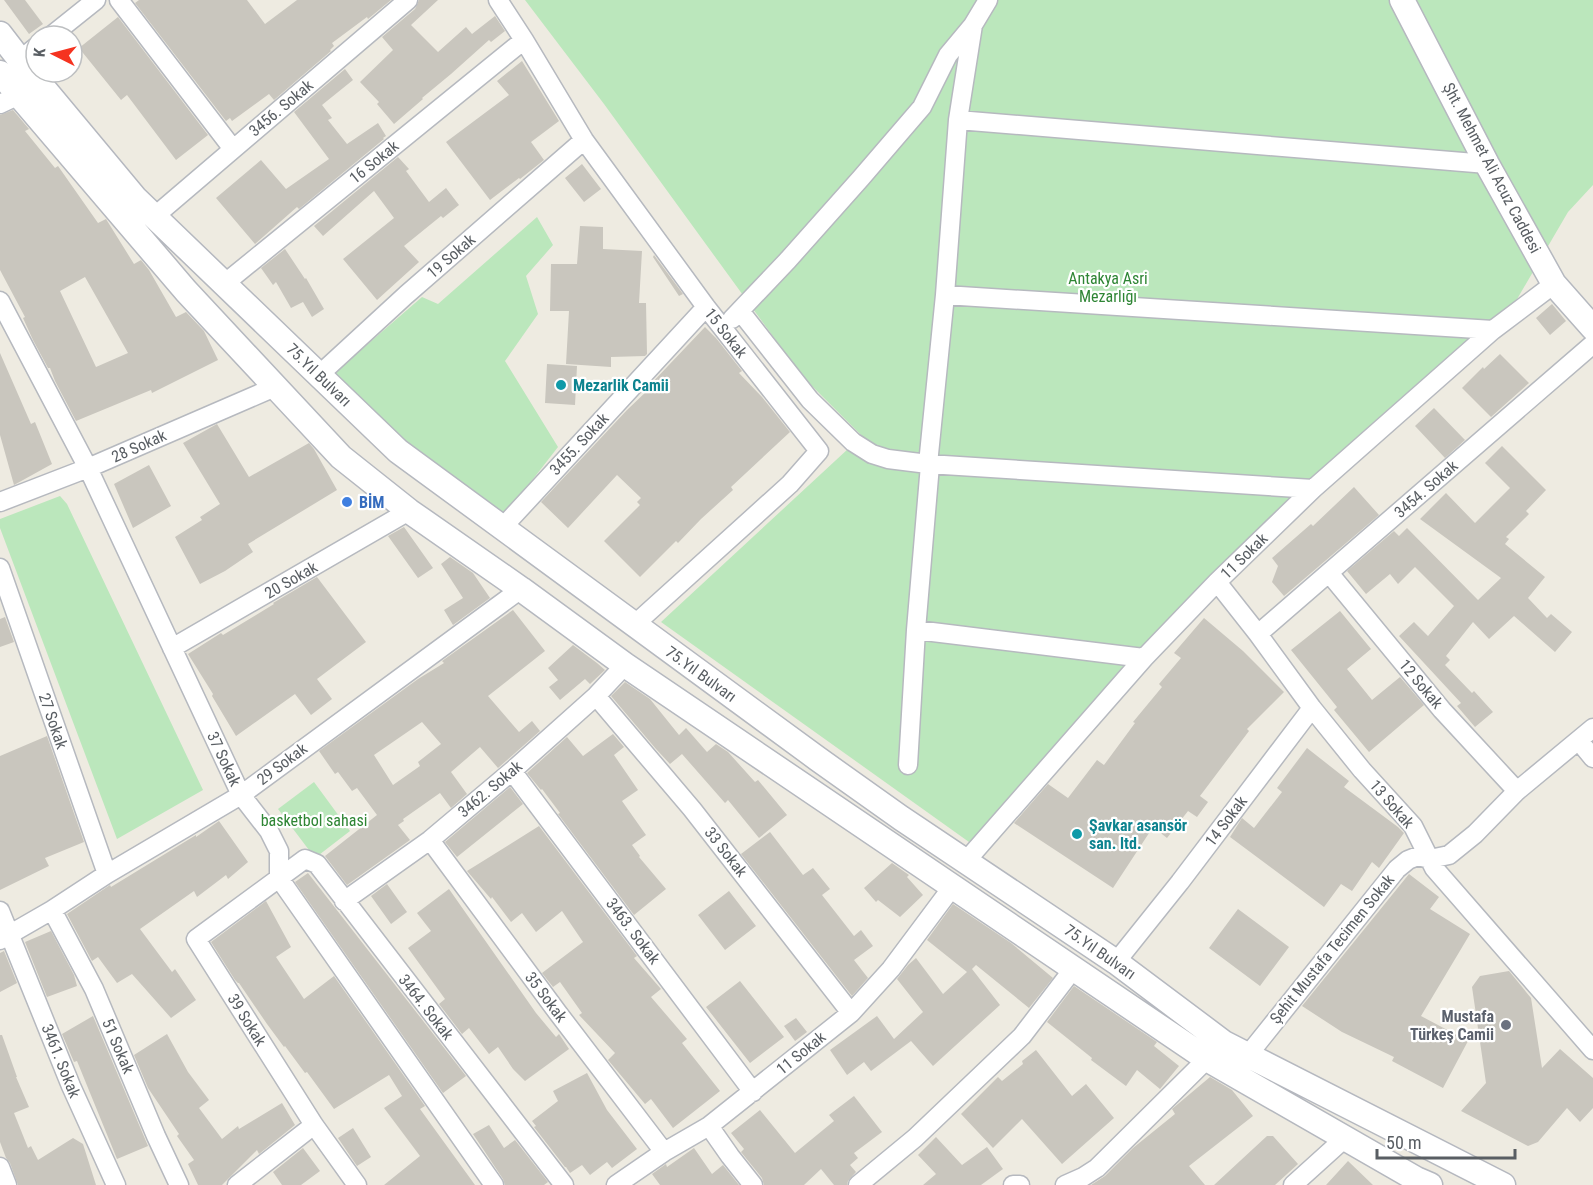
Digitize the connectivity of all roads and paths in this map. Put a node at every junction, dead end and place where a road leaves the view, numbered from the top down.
1 (96, 0) edge
2 (119, 0) edge
3 (408, 0) edge
4 (498, 0) edge
5 (988, 0) edge
6 (1402, 0) edge
7 (66, 24) edge
8 (973, 25) junction
9 (0, 34) edge
10 (524, 40) junction
11 (19, 60) edge
12 (10, 100) edge
13 (958, 120) junction
14 (584, 140) junction
15 (233, 149) junction
16 (1487, 164) junction
17 (155, 216) junction
18 (224, 284) junction
19 (1554, 284) junction
20 (945, 294) junction
21 (0, 301) edge
22 (706, 307) junction
23 (740, 311) junction
24 (1593, 328) edge
25 (722, 329) junction
26 (1493, 330) junction
27 (1593, 344) edge
28 (319, 375) junction
29 (275, 387) junction
30 (928, 464) junction
31 (87, 468) junction
32 (1313, 489) junction
33 (0, 502) edge
34 (409, 511) junction
35 (502, 528) junction
36 (0, 568) edge
37 (1329, 573) junction
38 (1216, 582) junction
39 (521, 589) junction
40 (634, 625) junction
41 (916, 630) junction
42 (1258, 634) junction
43 (172, 648) junction
44 (1144, 658) junction
45 (625, 665) junction
46 (596, 696) junction
47 (1312, 708) junction
48 (1593, 728) edge
49 (1579, 741) junction
50 (1593, 758) edge
51 (908, 765) dead end
52 (512, 771) junction
53 (1517, 791) junction
54 (240, 795) junction
55 (430, 840) junction
56 (1430, 859) junction
57 (966, 861) junction
58 (107, 874) junction
59 (279, 878) junction
60 (953, 886) junction
61 (344, 901) junction
62 (52, 910) junction
63 (0, 911) edge
64 (5, 937) edge
65 (1116, 962) junction
66 (1074, 968) junction
67 (851, 1013) junction
68 (1593, 1050) edge
69 (1248, 1055) junction
70 (1207, 1059) junction
71 (753, 1092) junction
72 (314, 1125) junction
73 (709, 1126) junction
74 (1344, 1138) junction
75 (664, 1152) junction
76 (0, 1167) edge
77 (1419, 1183) edge
78 (7, 1185) edge
79 (116, 1185) edge
80 (179, 1185) edge
81 (237, 1185) edge
82 (357, 1185) edge
83 (494, 1185) edge
84 (564, 1185) edge
85 (616, 1185) edge
86 (753, 1185) edge
87 (858, 1185) edge
88 (1013, 1185) edge
89 (1020, 1185) edge
90 (1065, 1185) edge
91 (1293, 1185) edge
92 (1503, 1185) edge

1 - 7 street
2 - 15 street
3 - 15 street, 3456. Sokak
4 - 10 street, 15 Sokak
5 - 8 street
6 - 16 main road, Şht. Mehmet Ali Acuz Caddesi
8 - 13 street
8 - 23 street
9 - 11 main road, 75.Yıl Bulvarı
10 - 14 street, 15 Sokak
10 - 18 street, 16 Sokak
11 - 12 main road, 75.Yıl Bulvarı
11 - 17 main road, 75.Yıl Bulvarı
12 - 29 main road, 75.Yıl Bulvarı
13 - 16 street
13 - 20 street
14 - 22 street, 15 Sokak
14 - 28 street, 19 Sokak
15 - 17 street, 3456. Sokak
16 - 19 main road, Şht. Mehmet Ali Acuz Caddesi
17 - 18 main road, 75.Yıl Bulvarı
18 - 28 main road, 75.Yıl Bulvarı
19 - 24 main road, Şht. Mehmet Ali Acuz Caddesi
19 - 26 street, 11 Sokak
20 - 26 street
20 - 30 street
21 - 31 street, 37 Sokak
22 - 25 street, 15 Sokak
22 - 35 street, 3455. Sokak
23 - 25 street
23 - 30 street
25 - 40 street, 15 Sokak
26 - 32 street, 11 Sokak
27 - 37 street, 3454. Sokak
28 - 35 main road, 75.Yıl Bulvarı
29 - 31 street, 28 Sokak
29 - 34 main road, 75.Yıl Bulvarı
30 - 32 street
30 - 41 street
31 - 33 street, 28 Sokak
31 - 43 street, 37 Sokak
32 - 38 street, 11 Sokak
34 - 39 main road, 75.Yıl Bulvarı
34 - 43 street, 20 Sokak
35 - 40 main road, 75.Yıl Bulvarı
36 - 58 street, 27 Sokak
37 - 42 street, 3454. Sokak
37 - 53 street, 12 Sokak
38 - 42 street, 13 Sokak
38 - 44 street, 11 Sokak
39 - 45 main road, 75.Yıl Bulvarı
39 - 54 street, 29 Sokak
40 - 57 main road, 75.Yıl Bulvarı
41 - 44 street
41 - 51 street
42 - 47 street, 13 Sokak
43 - 54 street, 37 Sokak
44 - 57 street, 11 Sokak
45 - 46 street, 3462. Sokak
45 - 60 main road, 75.Yıl Bulvarı
46 - 52 street, 3462. Sokak
46 - 67 street, 33 Sokak
47 - 56 street, 13 Sokak
47 - 65 street, 14 Sokak
48 - 49 street, Şehit Mustafa Tecimen Sokak
49 - 50 street
49 - 53 street, Şehit Mustafa Tecimen Sokak
52 - 55 street, 3462. Sokak
52 - 71 street, 3463. Sokak
53 - 56 street, Şehit Mustafa Tecimen Sokak
54 - 58 street, 29 Sokak
54 - 59 street, 37 Sokak
55 - 61 street, 3462. Sokak
55 - 75 street, 35 Sokak
56 - 68 street, 13 Sokak
56 - 69 street, Şehit Mustafa Tecimen Sokak
57 - 65 main road, 75.Yıl Bulvarı
58 - 62 street, 29 Sokak
59 - 61 street, 3464. Sokak
59 - 72 street, 39 Sokak
59 - 83 street
60 - 66 main road, 75.Yıl Bulvarı
60 - 67 street, 11 Sokak
61 - 84 street, 3464. Sokak
62 - 64 street, 29 Sokak
62 - 80 street, 51 Sokak
63 - 64 street, 3461. Sokak
64 - 79 street, 3461. Sokak
65 - 69 main road, 75.Yıl Bulvarı
66 - 70 main road, 75.Yıl Bulvarı
66 - 87 street
67 - 71 street, 11 Sokak
69 - 92 main road, 75.Yıl Bulvarı
70 - 74 main road, 75.Yıl Bulvarı
70 - 90 street
71 - 73 street, 11 Sokak
72 - 81 street
72 - 82 street, 39 Sokak
73 - 75 street, 11 Sokak
73 - 86 street
74 - 77 main road, 75.Yıl Bulvarı
74 - 91 street
75 - 85 street, 11 Sokak
76 - 78 street
88 - 89 street

